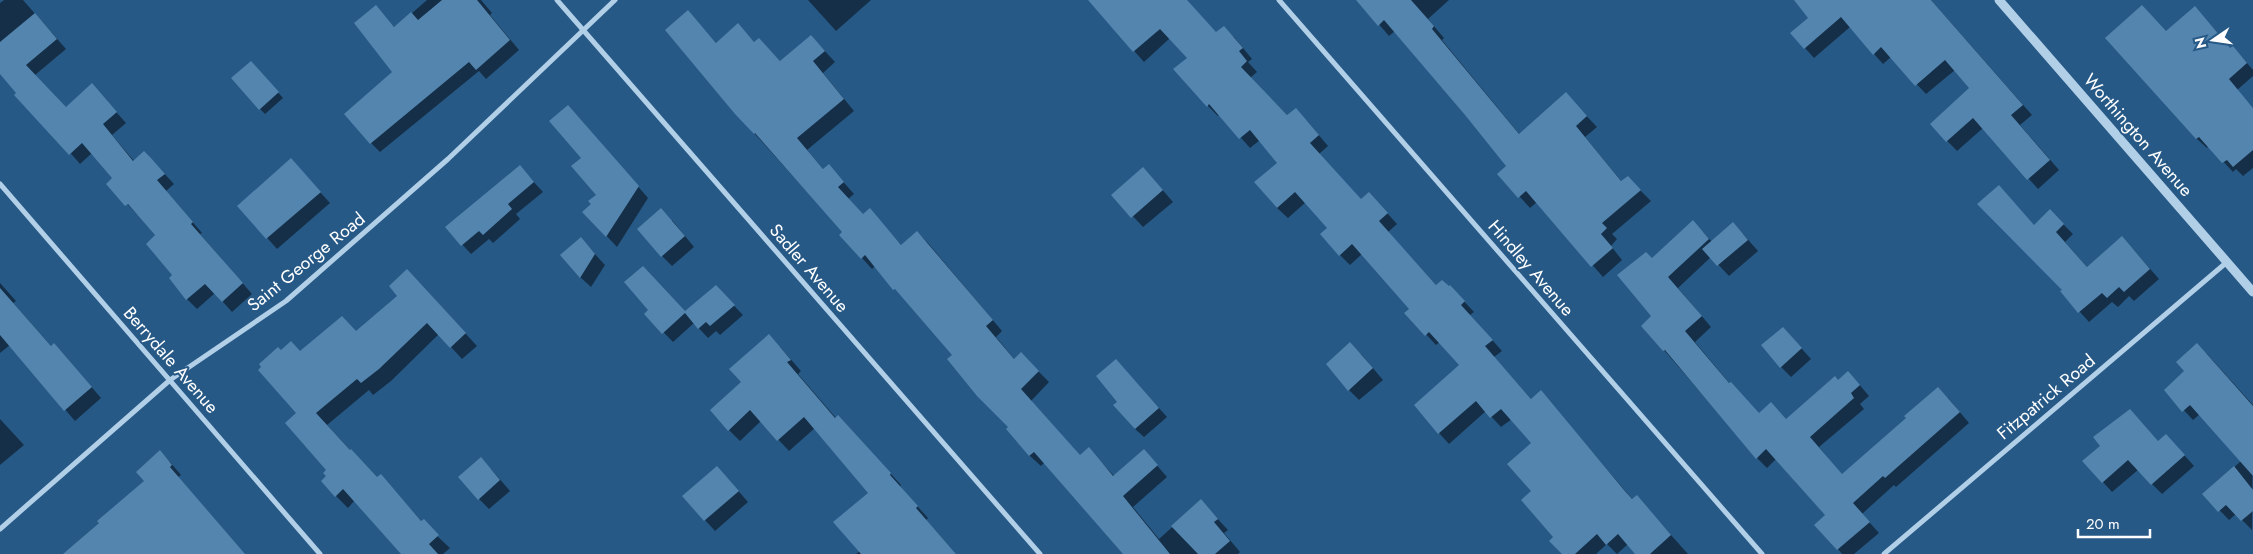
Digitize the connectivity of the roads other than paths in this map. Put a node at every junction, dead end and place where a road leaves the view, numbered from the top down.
1 (557, 0) edge
2 (615, 0) edge
3 (1279, 0) edge
4 (1999, 0) edge
5 (583, 29) junction
6 (0, 184) edge
7 (2227, 262) junction
8 (2253, 292) edge
9 (170, 380) junction
10 (0, 529) edge
11 (1038, 552) edge
12 (320, 554) edge
13 (1030, 554) edge
14 (1762, 554) edge
15 (1884, 554) edge

1 - 5 street, Sadler Avenue
2 - 5 street, Saint George Road
3 - 14 street, Hindley Avenue
4 - 7 street, Worthington Avenue
5 - 9 street, Saint George Road
5 - 11 street, Sadler Avenue
6 - 9 street, Berrydale Avenue
7 - 8 street, Worthington Avenue
7 - 15 street, Fitzpatrick Road
9 - 10 street, Saint George Road
9 - 12 street, Berrydale Avenue
11 - 13 street

